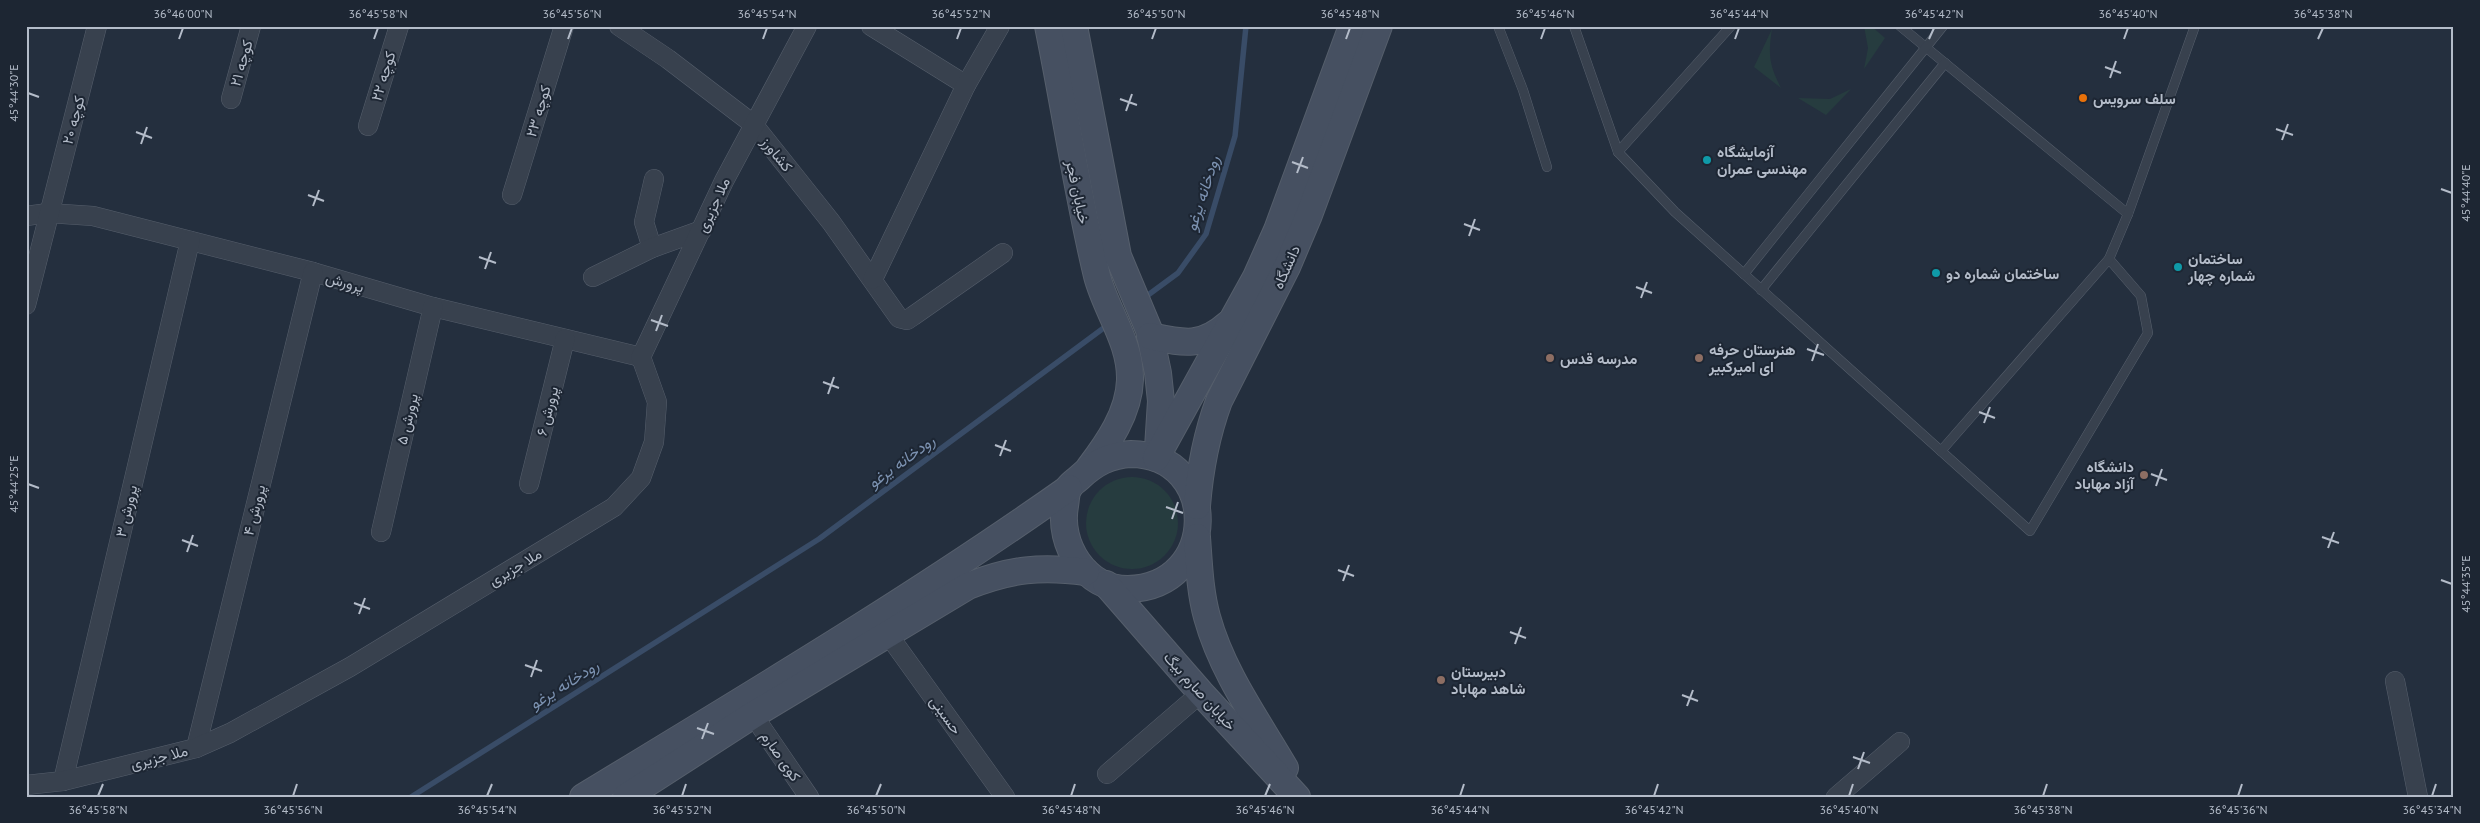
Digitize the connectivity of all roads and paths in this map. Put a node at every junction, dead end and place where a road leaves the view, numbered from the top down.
1 (97, 26) edge
2 (251, 26) edge
3 (399, 26) edge
4 (564, 26) edge
5 (619, 26) edge
6 (807, 26) edge
7 (871, 26) edge
8 (1000, 26) edge
9 (1048, 26) edge
10 (1074, 26) edge
11 (1352, 26) edge
12 (1379, 26) edge
13 (1498, 26) edge
14 (1574, 26) edge
15 (1731, 26) edge
16 (1900, 26) edge
17 (1943, 26) edge
18 (2194, 26) edge
19 (1926, 48) junction
20 (1945, 63) junction
21 (966, 85) junction
22 (230, 99) dead end
23 (753, 124) junction
24 (368, 126) dead end
25 (1618, 152) junction
26 (1547, 167) dead end
27 (654, 179) dead end
28 (512, 195) dead end
29 (48, 213) junction
30 (2128, 214) junction
31 (26, 216) edge
32 (702, 230) junction
33 (190, 242) junction
34 (652, 248) junction
35 (1003, 253) dead end
36 (2109, 259) junction
37 (313, 272) junction
38 (1744, 274) junction
39 (593, 277) dead end
40 (873, 279) junction
41 (1761, 290) junction
42 (26, 306) edge
43 (433, 307) junction
44 (1229, 324) junction
45 (1149, 333) junction
46 (565, 339) junction
47 (641, 358) junction
48 (1941, 451) junction
49 (1156, 458) junction
50 (1089, 468) junction
51 (529, 484) dead end
52 (1069, 488) junction
53 (1197, 506) junction
54 (381, 532) dead end
55 (1197, 536) junction
56 (1096, 578) junction
57 (887, 633) junction
58 (2396, 681) dead end
59 (1201, 693) junction
60 (753, 716) junction
61 (1900, 742) dead end
62 (196, 748) junction
63 (1107, 774) dead end
64 (63, 781) junction
65 (26, 784) edge
66 (633, 795) edge
67 (583, 797) edge
68 (809, 797) edge
69 (1005, 797) edge
70 (1297, 797) edge
71 (1301, 797) edge
72 (1836, 797) edge
73 (2418, 797) edge

1 - 29 street, کوچه ۲۰
2 - 22 street, کوچه ۲۱
3 - 24 street, کوچه ۲۲
4 - 28 street, کوچه ۲۳
5 - 23 street, کشاورز
6 - 23 street, ملا جزیری
7 - 21 street
8 - 21 street
9 - 50 main road, خیابان فجر
10 - 45 main road, خیابان فجر
11 - 44 main road, دانشگاه
12 - 53 main road, دانشگاه
13 - 26 lane
14 - 25 lane
15 - 25 lane
16 - 19 lane
17 - 19 lane
18 - 30 lane
19 - 20 lane
19 - 38 lane
20 - 30 lane
20 - 41 lane
21 - 40 street
23 - 32 street, ملا جزیری
23 - 40 street, کشاورز
25 - 38 lane
27 - 34 street
29 - 31 street, پرورش
29 - 33 street, پرورش
29 - 42 street, کوچه ۲۰
30 - 36 lane
32 - 34 street
32 - 47 street, ملا جزیری
33 - 37 street, پرورش
33 - 64 street, پرورش ۳
34 - 39 street
35 - 40 street, کشاورز
36 - 48 lane
36 - 48 lane
37 - 43 street, پرورش
37 - 62 street, پرورش ۴
38 - 41 lane
41 - 48 lane
43 - 46 street, پرورش
43 - 54 street, پرورش ۵
44 - 45 main road
44 - 49 main road, دانشگاه
45 - 49 main road, خیابان فجر
46 - 47 street, پرورش
46 - 51 street, پرورش ۶
47 - 62 street, ملا جزیری
49 - 50 main road
49 - 53 main road
50 - 52 main road
52 - 56 main road
52 - 67 main road
53 - 55 main road
55 - 56 main road
55 - 71 main road, خیابان صارم بیگ
56 - 57 main road
56 - 59 main road, خیابان صارم بیگ
57 - 60 main road
57 - 69 street, حسینی
58 - 73 street
59 - 63 street
59 - 70 main road, خیابان صارم بیگ
60 - 66 main road
60 - 68 street, کوی صارم
61 - 72 street
62 - 64 street, ملا جزیری
64 - 65 street, ملا جزیری

